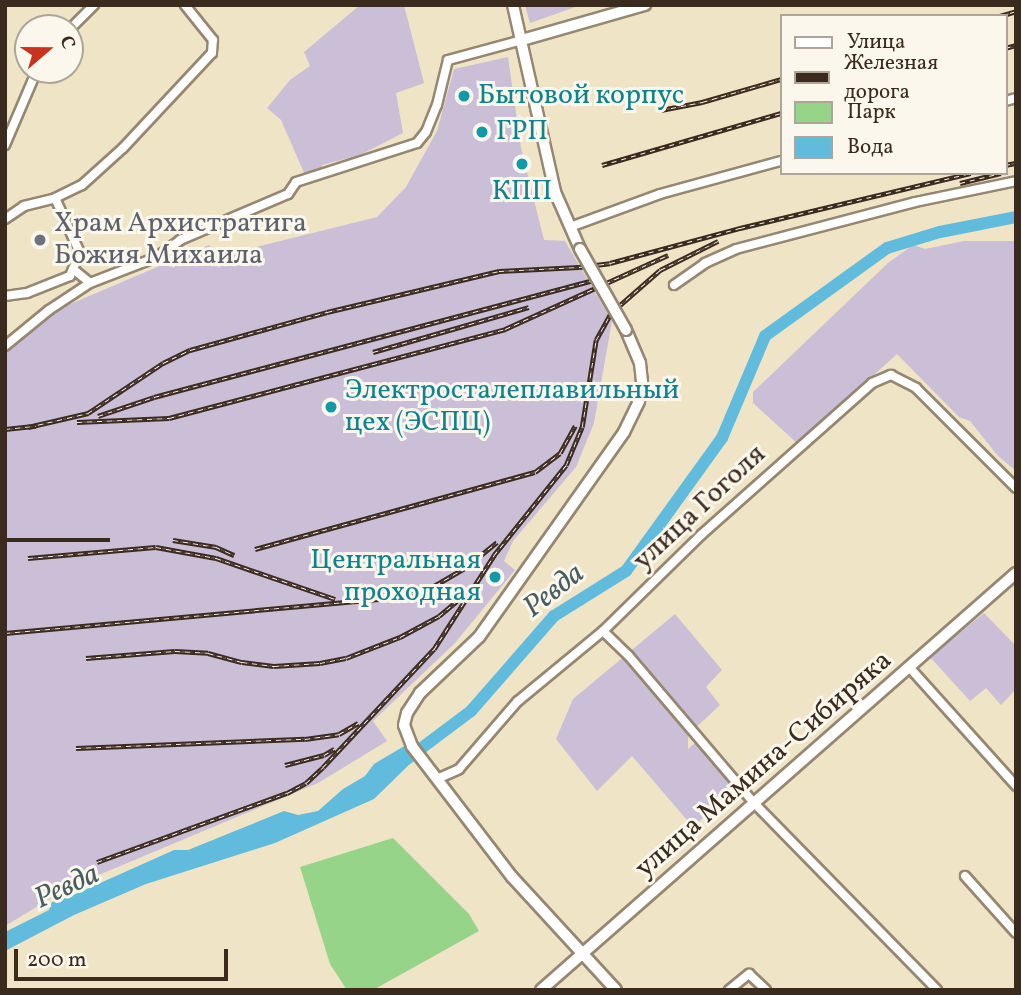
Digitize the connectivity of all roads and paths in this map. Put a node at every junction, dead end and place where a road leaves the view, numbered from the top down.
1 (185, 5) edge
2 (513, 5) edge
3 (645, 5) edge
4 (522, 40) junction
5 (31, 84) edge
6 (5, 145) edge
7 (780, 161) edge
8 (1016, 181) edge
9 (55, 198) junction
10 (5, 219) edge
11 (570, 227) junction
12 (73, 269) junction
13 (90, 283) junction
14 (674, 285) dead end
15 (5, 296) edge
16 (5, 346) edge
17 (1016, 488) edge
18 (1016, 573) edge
19 (603, 631) junction
20 (909, 667) junction
21 (434, 775) junction
22 (1016, 786) edge
23 (755, 804) junction
24 (965, 876) dead end
25 (1016, 933) edge
26 (582, 953) junction
27 (541, 990) edge
28 (616, 990) edge
29 (729, 990) edge
30 (766, 990) edge
31 (937, 990) edge

1 - 9 street
2 - 4 main road
3 - 4 main road
4 - 11 main road
4 - 13 street
5 - 6 street
7 - 11 street
8 - 14 street
9 - 10 street
9 - 12 street
11 - 21 main road, bridge
12 - 13 street
12 - 15 street
13 - 16 street
17 - 19 street, улица Гоголя
18 - 20 main road, улица Мамина-Сибиряка
19 - 21 street, улица Гоголя
19 - 23 street
20 - 22 street
20 - 23 main road, улица Мамина-Сибиряка
21 - 26 main road
23 - 26 main road, улица Мамина-Сибиряка
23 - 31 street
24 - 25 street
26 - 27 main road, улица Мамина-Сибиряка
26 - 28 main road
29 - 30 street

